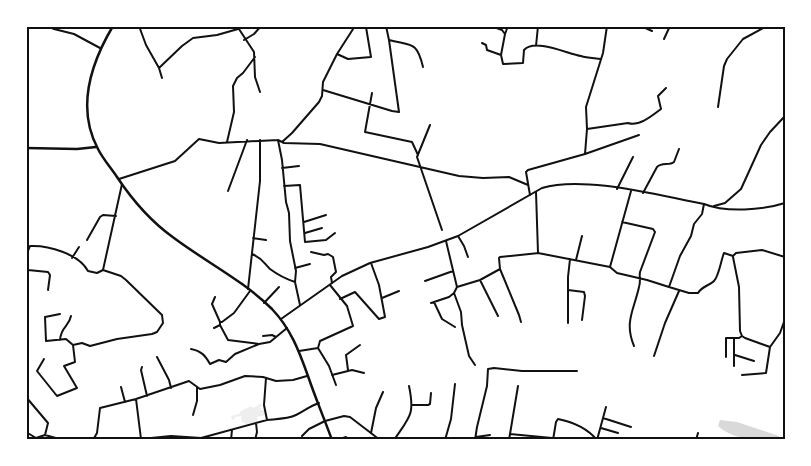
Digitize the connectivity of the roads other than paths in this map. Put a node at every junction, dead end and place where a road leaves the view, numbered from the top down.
1 (48, 26) edge
2 (112, 26) edge
3 (139, 26) edge
4 (261, 26) edge
5 (355, 26) edge
6 (386, 26) edge
7 (491, 26) edge
8 (508, 26) edge
9 (538, 26) edge
10 (607, 26) edge
11 (641, 26) edge
12 (670, 26) edge
13 (767, 26) edge
14 (366, 27) edge
15 (237, 28) edge
16 (652, 31) dead end
17 (504, 34) junction
18 (664, 39) dead end
19 (244, 40) junction
20 (389, 40) junction
21 (482, 43) dead end
22 (536, 46) junction
23 (100, 48) junction
24 (337, 54) junction
25 (501, 55) junction
26 (254, 57) junction
27 (601, 59) junction
28 (158, 68) junction
29 (423, 68) dead end
30 (162, 78) dead end
31 (666, 88) dead end
32 (323, 90) junction
33 (260, 92) dead end
34 (372, 93) dead end
35 (370, 104) junction
36 (718, 106) dead end
37 (785, 116) edge
38 (430, 125) dead end
39 (587, 129) junction
40 (640, 135) dead end
41 (247, 140) junction
42 (260, 140) junction
43 (278, 140) junction
44 (226, 142) junction
45 (282, 142) junction
46 (96, 147) junction
47 (26, 148) edge
48 (679, 149) dead end
49 (585, 154) junction
50 (418, 155) junction
51 (633, 157) dead end
52 (299, 166) dead end
53 (421, 167) junction
54 (282, 168) junction
55 (118, 179) junction
56 (122, 184) junction
57 (528, 185) junction
58 (284, 186) junction
59 (618, 189) junction
60 (228, 191) dead end
61 (631, 191) junction
62 (536, 192) junction
63 (644, 193) junction
64 (530, 195) junction
65 (785, 203) edge
66 (704, 204) junction
67 (712, 207) junction
68 (326, 215) dead end
69 (116, 216) junction
70 (304, 222) junction
71 (622, 222) junction
72 (322, 228) dead end
73 (442, 230) dead end
74 (305, 233) junction
75 (335, 234) dead end
76 (458, 236) junction
77 (582, 236) dead end
78 (253, 238) junction
79 (86, 240) dead end
80 (266, 240) dead end
81 (446, 241) junction
82 (79, 247) dead end
83 (311, 252) dead end
84 (539, 253) junction
85 (252, 254) junction
86 (733, 256) junction
87 (468, 257) dead end
88 (785, 257) edge
89 (72, 258) junction
90 (570, 259) junction
91 (576, 260) junction
92 (370, 263) junction
93 (310, 264) dead end
94 (610, 267) junction
95 (295, 268) junction
96 (500, 269) junction
97 (28, 270) junction
98 (103, 270) junction
99 (453, 272) junction
100 (785, 276) edge
101 (639, 278) junction
102 (480, 280) junction
103 (425, 281) dead end
104 (295, 282) junction
105 (331, 283) junction
106 (279, 287) dead end
107 (457, 287) junction
108 (669, 287) junction
109 (48, 290) dead end
110 (249, 290) junction
111 (568, 290) junction
112 (679, 290) junction
113 (399, 292) dead end
114 (785, 292) edge
115 (454, 293) junction
116 (215, 297) dead end
117 (382, 298) junction
118 (27, 299) edge
119 (340, 299) junction
120 (434, 302) junction
121 (264, 303) junction
122 (431, 303) dead end
123 (300, 305) junction
124 (60, 314) dead end
125 (71, 316) dead end
126 (498, 316) dead end
127 (281, 319) junction
128 (785, 319) edge
129 (582, 320) dead end
130 (521, 322) dead end
131 (220, 323) junction
132 (568, 323) dead end
133 (455, 327) dead end
134 (214, 328) dead end
135 (287, 328) junction
136 (263, 336) dead end
137 (276, 336) junction
138 (742, 336) junction
139 (734, 338) junction
140 (60, 340) junction
141 (259, 344) junction
142 (73, 345) junction
143 (360, 345) dead end
144 (634, 346) dead end
145 (770, 347) junction
146 (318, 348) junction
147 (191, 349) dead end
148 (299, 351) junction
149 (734, 355) junction
150 (654, 356) dead end
151 (157, 357) dead end
152 (726, 357) dead end
153 (44, 359) dead end
154 (754, 361) dead end
155 (475, 365) dead end
156 (734, 366) dead end
157 (142, 368) dead end
158 (348, 370) junction
159 (577, 371) dead end
160 (364, 373) dead end
161 (332, 374) junction
162 (742, 375) dead end
163 (308, 376) junction
164 (266, 378) junction
165 (455, 384) dead end
166 (336, 385) dead end
167 (409, 386) dead end
168 (518, 386) dead end
169 (121, 387) dead end
170 (171, 388) junction
171 (197, 388) junction
172 (383, 392) dead end
173 (431, 393) dead end
174 (146, 396) junction
175 (26, 397) edge
176 (136, 399) junction
177 (125, 402) junction
178 (319, 403) junction
179 (413, 405) junction
180 (606, 407) dead end
181 (193, 415) dead end
182 (603, 418) junction
183 (267, 420) junction
184 (325, 421) junction
185 (256, 423) junction
186 (631, 427) dead end
187 (601, 428) junction
188 (232, 430) junction
189 (26, 432) edge
190 (372, 433) junction
191 (618, 433) dead end
192 (698, 433) dead end
193 (45, 434) junction
194 (510, 434) junction
195 (374, 435) junction
196 (490, 435) dead end
197 (302, 436) dead end
198 (476, 438) edge
199 (553, 439) edge
200 (63, 440) edge
201 (93, 440) edge
202 (231, 440) edge
203 (255, 440) edge
204 (332, 440) edge
205 (337, 440) edge
206 (347, 440) edge
207 (374, 440) edge
208 (380, 440) edge
209 (394, 440) edge
210 (445, 440) edge
211 (509, 440) edge
212 (597, 440) edge
213 (696, 440) edge

1 - 23 street
2 - 23 main road
3 - 28 street
4 - 19 street
5 - 24 street
6 - 20 street
7 - 17 street
8 - 17 street
9 - 22 street
10 - 27 street
11 - 16 street
12 - 18 street
13 - 36 street
14 - 24 street
15 - 19 street
15 - 28 street
17 - 25 street
19 - 26 street
20 - 29 street
20 - 35 street
21 - 25 street
22 - 25 street
22 - 27 street
23 - 46 main road
24 - 32 street
26 - 33 street
26 - 44 street
27 - 39 street
28 - 30 street
31 - 39 street
32 - 35 street
32 - 45 street
34 - 35 street
35 - 50 street
37 - 67 street
38 - 50 street
39 - 49 street
40 - 49 street
41 - 42 street
41 - 44 street
41 - 60 street
42 - 43 street
42 - 78 street
43 - 45 street
43 - 54 street
44 - 55 street
45 - 53 street
46 - 47 main road
46 - 55 main road
48 - 63 street
49 - 57 street
50 - 53 street
51 - 59 street
52 - 54 street
53 - 57 street
53 - 73 street
54 - 58 street
55 - 56 main road
56 - 69 street
56 - 110 main road
57 - 64 street
58 - 70 street
58 - 95 street
59 - 61 street
59 - 62 street
61 - 63 street
61 - 71 street
62 - 64 street
62 - 84 street
63 - 66 street
64 - 76 street
65 - 67 street
66 - 67 street
66 - 108 street
68 - 70 street
69 - 79 street
69 - 98 street
70 - 74 street
71 - 94 street
71 - 101 street
72 - 74 street
74 - 75 street
76 - 81 street
76 - 87 street
77 - 91 street
78 - 80 street
78 - 85 street
81 - 92 street
81 - 99 street
82 - 89 street
83 - 105 street
84 - 90 street
84 - 96 street
85 - 104 street
85 - 110 street
86 - 88 street
86 - 112 street
86 - 138 street
89 - 97 street
89 - 98 street
90 - 91 street
90 - 111 street
91 - 94 street
92 - 105 street
92 - 117 street
93 - 95 street
94 - 101 street
95 - 104 street
96 - 102 street
96 - 130 street
97 - 109 street
97 - 118 street
98 - 142 street
99 - 103 street
99 - 107 street
100 - 114 street
101 - 108 street
101 - 144 street
102 - 107 street
102 - 126 street
104 - 123 street
105 - 119 street
105 - 123 street
106 - 121 street
107 - 115 street
108 - 112 street
110 - 121 main road
110 - 131 street
111 - 129 street
111 - 132 street
112 - 150 street
113 - 117 street
115 - 120 street
115 - 155 street
116 - 131 street
117 - 119 street
119 - 146 street
120 - 122 street
120 - 133 street
121 - 127 main road
123 - 127 street
124 - 140 street
125 - 140 street
127 - 135 main road
128 - 145 street
131 - 134 street
131 - 141 street
135 - 137 street
135 - 148 main road
136 - 137 street
137 - 141 street
138 - 139 street
138 - 145 street
139 - 149 street
139 - 152 street
140 - 142 street
141 - 147 street
142 - 153 street
143 - 158 street
145 - 162 street
146 - 148 street
146 - 161 street
148 - 163 main road
149 - 154 street
149 - 156 street
151 - 170 street
157 - 174 street
158 - 160 street
158 - 161 street
159 - 198 street
161 - 166 street
163 - 164 street
163 - 178 main road
164 - 171 street
164 - 183 street
165 - 210 street
167 - 179 street
168 - 194 street
169 - 177 street
170 - 171 street
170 - 174 street
171 - 181 street
172 - 190 street
173 - 179 street
174 - 176 street
175 - 193 street
176 - 177 street
176 - 188 street
177 - 201 street
178 - 183 street
178 - 184 main road
179 - 209 street
180 - 182 street
182 - 186 street
182 - 187 street
183 - 185 street
184 - 190 street
184 - 197 street
184 - 204 main road
185 - 188 street
185 - 203 street
187 - 191 street
187 - 212 street
188 - 202 street
189 - 193 street
190 - 195 street
192 - 213 street
193 - 200 street
194 - 199 street
194 - 211 street
195 - 207 street
195 - 208 street
196 - 198 street
199 - 212 street
205 - 206 street

